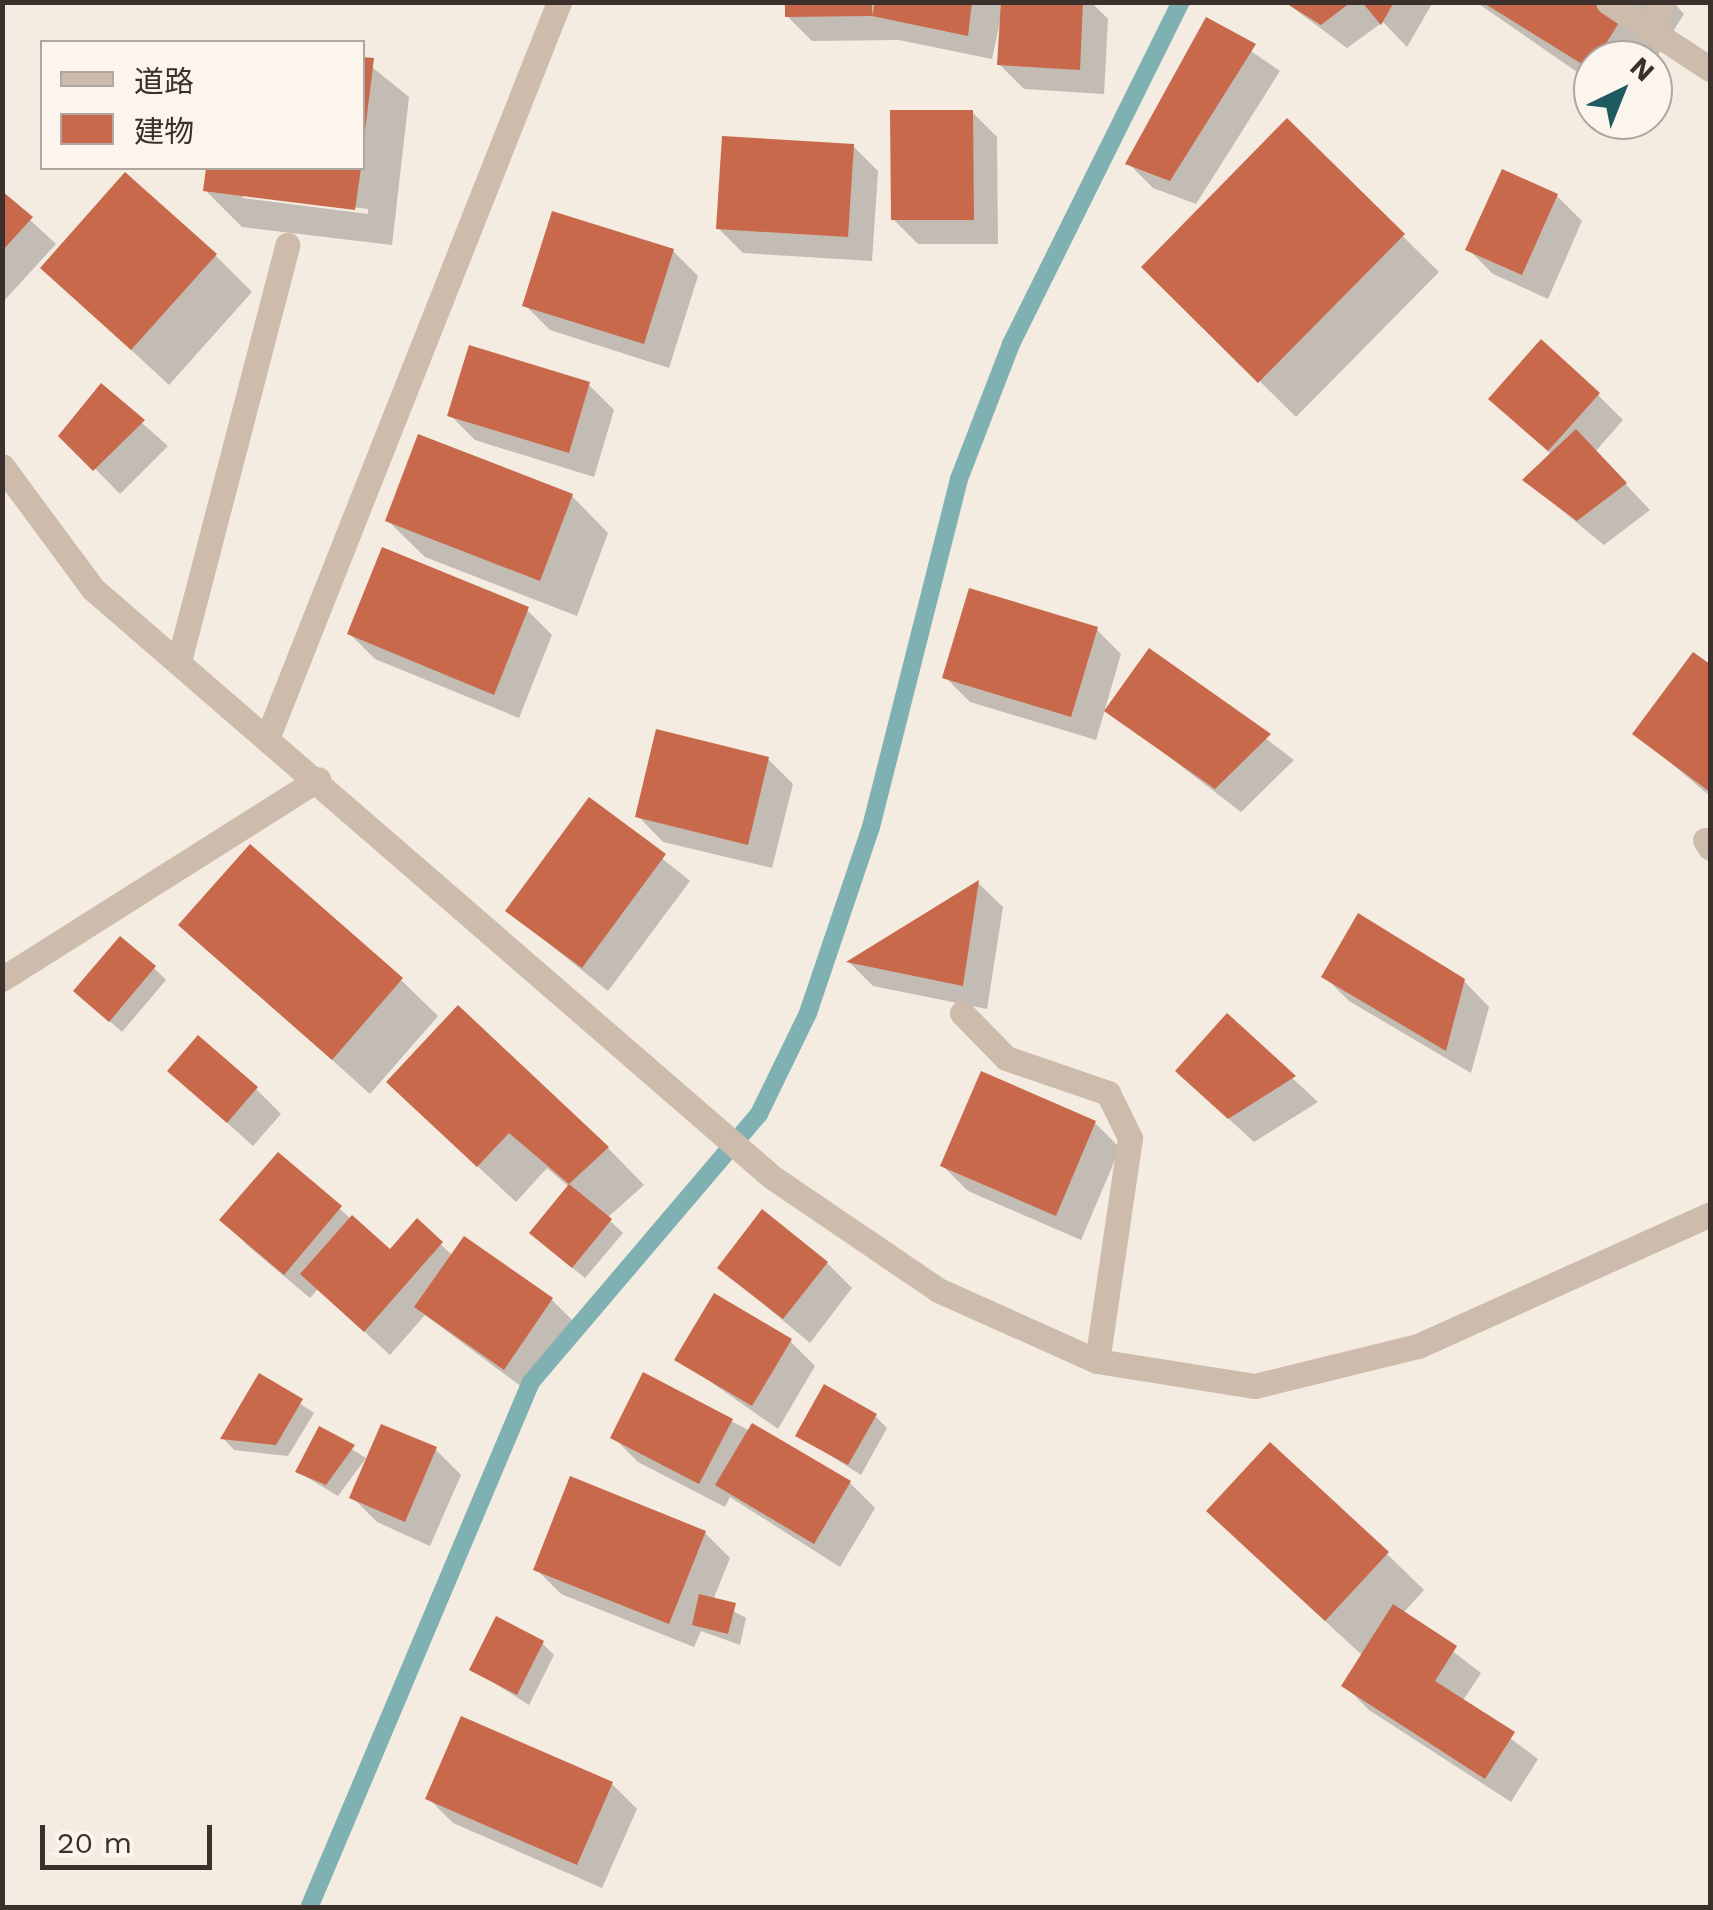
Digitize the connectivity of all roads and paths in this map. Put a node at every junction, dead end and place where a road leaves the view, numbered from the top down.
1 (559, 2) edge
2 (1608, 2) edge
3 (1663, 2) edge
4 (1650, 29) junction
5 (1710, 68) edge
6 (287, 246) dead end
7 (2, 466) edge
8 (178, 661) junction
9 (268, 736) junction
10 (318, 779) junction
11 (2, 980) edge
12 (962, 1013) dead end
13 (1710, 1214) edge
14 (1097, 1361) junction

1 - 9 street
2 - 4 street
3 - 4 street
4 - 5 street
6 - 8 street
7 - 8 street
8 - 9 street
9 - 10 street
10 - 11 street
10 - 14 street
12 - 14 street
13 - 14 street

